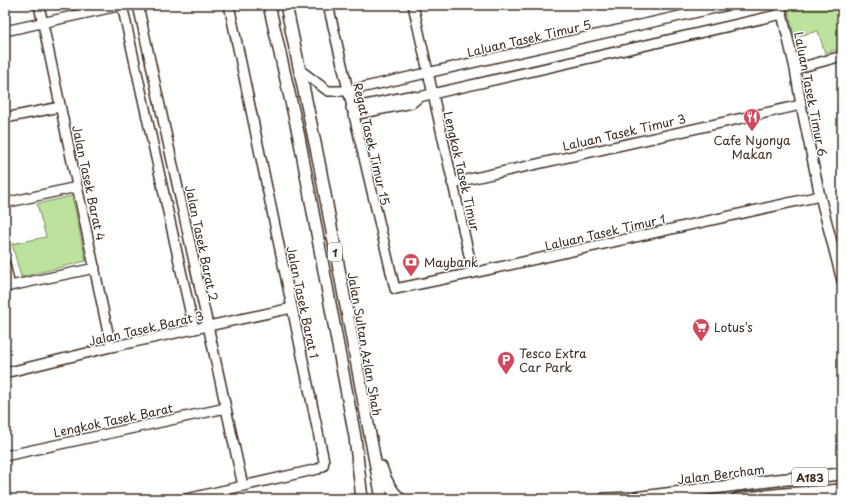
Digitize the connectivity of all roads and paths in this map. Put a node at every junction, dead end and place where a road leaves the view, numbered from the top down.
1 (39, 5) edge
2 (122, 5) edge
3 (138, 5) edge
4 (229, 5) edge
5 (269, 5) edge
6 (286, 5) edge
7 (328, 5) edge
8 (413, 5) edge
9 (729, 5) edge
10 (781, 9) edge
11 (43, 23) junction
12 (5, 31) edge
13 (842, 56) edge
14 (795, 69) junction
15 (300, 70) junction
16 (428, 73) junction
17 (347, 91) junction
18 (432, 94) junction
19 (801, 105) junction
20 (60, 107) junction
21 (352, 111) junction
22 (5, 118) edge
23 (452, 183) junction
24 (78, 187) junction
25 (820, 196) junction
26 (5, 203) edge
27 (5, 264) edge
28 (94, 268) junction
29 (473, 273) junction
30 (842, 282) edge
31 (7, 287) edge
32 (394, 289) joint
33 (292, 308) junction
34 (208, 326) junction
35 (194, 329) junction
36 (111, 347) junction
37 (5, 373) edge
38 (226, 408) junction
39 (368, 431) junction
40 (5, 456) edge
41 (842, 466) edge
42 (842, 474) edge
43 (777, 480) junction
44 (361, 485) junction
45 (243, 486) junction
46 (842, 490) edge
47 (186, 499) edge
48 (362, 499) edge
49 (366, 499) edge
50 (382, 499) edge
51 (400, 499) edge
52 (604, 499) edge
53 (737, 499) edge

1 - 11 street, Jalan Tasek Barat 4
2 - 11 street
2 - 35 street
3 - 34 street, Jalan Tasek Barat 2
4 - 33 street, Jalan Tasek Barat 1
5 - 44 main road, 1
6 - 15 main road, Jalan Sultan Azlan Shah / 1
7 - 17 street, Regat Tasek Timur 15
8 - 16 street, Lengkok Tasek Timur
9 - 16 street, Laluan Tasek Timur 5
10 - 14 street, Laluan Tasek Timur 6
10 - 18 street
11 - 12 street
11 - 20 street, Jalan Tasek Barat 4
13 - 14 street
14 - 19 street, Laluan Tasek Timur 6
15 - 17 street
15 - 39 main road, Jalan Sultan Azlan Shah / 1
16 - 17 street
16 - 18 street, Lengkok Tasek Timur
17 - 21 street, Regat Tasek Timur 15
18 - 21 street
18 - 23 street, Lengkok Tasek Timur
19 - 23 street, Laluan Tasek Timur 3
19 - 25 street, Laluan Tasek Timur 6
20 - 22 street
20 - 24 street, Jalan Tasek Barat 4
21 - 32 street, Regat Tasek Timur 15
23 - 29 street, Lengkok Tasek Timur
24 - 26 street
24 - 28 street, Jalan Tasek Barat 4
25 - 29 street, Laluan Tasek Timur 1
25 - 30 street, Laluan Tasek Timur 6
27 - 31 street
28 - 31 street
28 - 36 street, Jalan Tasek Barat 4
29 - 32 street, Laluan Tasek Timur 1
33 - 34 street, Jalan Tasek Barat 3
33 - 45 street, Jalan Tasek Barat 1
34 - 35 street, Jalan Tasek Barat 3
34 - 38 street, Jalan Tasek Barat 2
35 - 36 street, Jalan Tasek Barat 3
36 - 37 street, Jalan Tasek Barat 3
38 - 40 street, Lengkok Tasek Barat
38 - 45 street, Jalan Tasek Barat 2
39 - 50 main road, Jalan Sultan Azlan Shah / 1
39 - 51 main road
41 - 43 main road
42 - 43 main road, Jalan Bercham / A183
43 - 52 main road, Jalan Bercham / A183
44 - 48 main road, 1
44 - 49 main road
45 - 47 street, Jalan Tasek Barat 1
46 - 53 main road, A183

